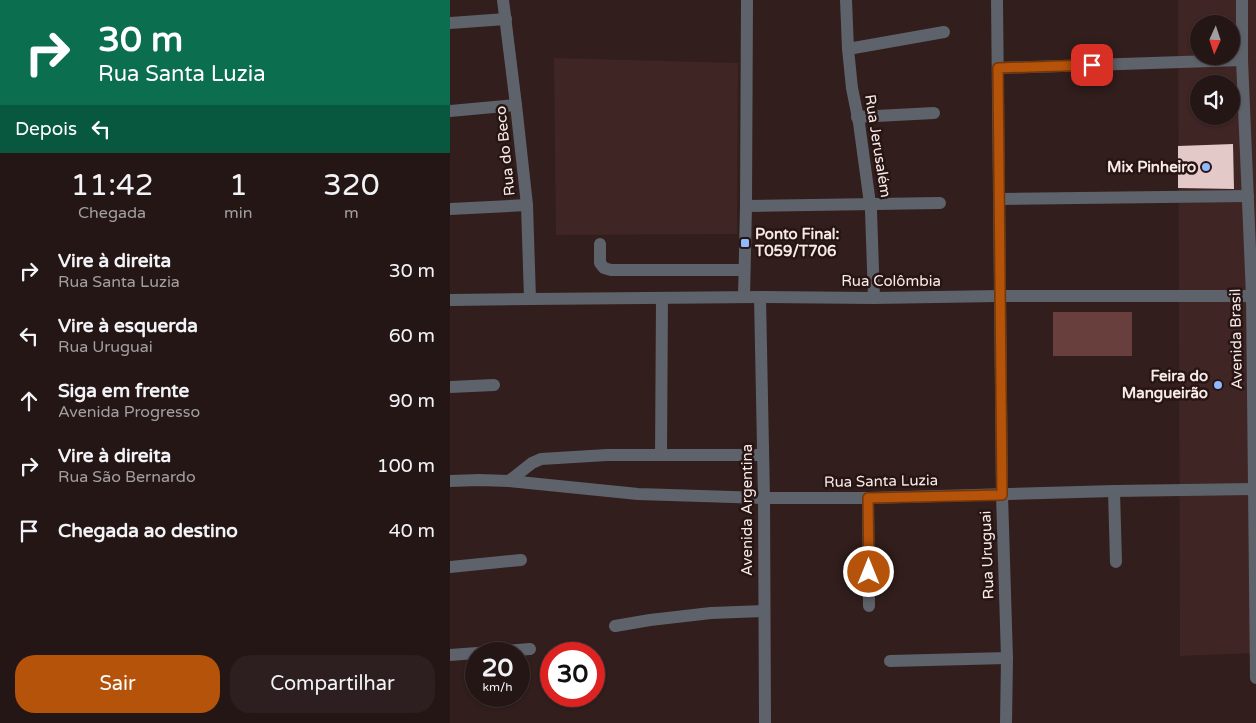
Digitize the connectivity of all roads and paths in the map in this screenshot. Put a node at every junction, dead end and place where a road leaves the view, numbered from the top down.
1 (503, 0) edge
2 (748, 0) edge
3 (846, 0) edge
4 (996, 0) edge
5 (1242, 0) edge
6 (506, 18) junction
7 (450, 23) edge
8 (944, 32) dead end
9 (848, 50) junction
10 (1242, 60) junction
11 (998, 68) junction
12 (516, 105) junction
13 (450, 110) edge
14 (934, 113) dead end
15 (858, 116) junction
16 (1248, 196) junction
17 (999, 199) junction
18 (870, 203) junction
19 (940, 203) dead end
20 (526, 205) junction
21 (746, 206) junction
22 (450, 208) edge
23 (600, 244) dead end
24 (744, 270) junction
25 (999, 296) junction
26 (1254, 296) edge
27 (760, 297) junction
28 (530, 298) junction
29 (662, 298) junction
30 (744, 298) junction
31 (874, 298) junction
32 (450, 300) edge
33 (494, 385) dead end
34 (450, 387) edge
35 (661, 455) junction
36 (763, 455) junction
37 (450, 481) edge
38 (509, 481) junction
39 (1253, 489) junction
40 (1114, 491) junction
41 (1002, 495) junction
42 (764, 498) junction
43 (868, 498) junction
44 (521, 560) dead end
45 (1116, 562) dead end
46 (450, 566) edge
47 (869, 606) dead end
48 (764, 611) junction
49 (615, 626) dead end
50 (465, 654) edge
51 (450, 655) edge
52 (1007, 658) junction
53 (890, 661) dead end
54 (1256, 678) edge
55 (765, 723) edge
56 (1006, 723) edge

1 - 6 street, Rua do Beco
2 - 21 street
3 - 9 street, Rua Jerusalém
4 - 11 street, Rua Uruguai
5 - 10 street, Avenida Brasil
6 - 7 street
6 - 12 street, Rua do Beco
8 - 9 street
9 - 15 street, Rua Jerusalém
10 - 11 street
10 - 16 street, Avenida Brasil
11 - 17 street, Rua Uruguai
12 - 13 street
12 - 20 street, Rua do Beco
14 - 15 street
15 - 18 street, Rua Jerusalém
16 - 17 street
16 - 26 street, Avenida Brasil
17 - 25 street, Rua Uruguai
18 - 19 street
18 - 21 street
18 - 31 street, Rua Jerusalém
20 - 22 street
20 - 28 street, Rua do Beco
21 - 24 street
23 - 24 street
24 - 30 street
25 - 26 street, Rua Colômbia
25 - 31 street, Rua Colômbia
25 - 41 street, Rua Uruguai
26 - 39 street, Avenida Brasil
27 - 30 street, Rua Colômbia
27 - 31 street, Rua Colômbia
27 - 36 street, Avenida Argentina
28 - 29 street, Rua Colômbia
28 - 32 street, Rua Colômbia
29 - 30 street, Rua Colômbia
29 - 35 street
33 - 34 street
35 - 36 street
35 - 38 street
36 - 42 street, Avenida Argentina
37 - 38 street, Rua Santa Luzia
38 - 42 street, Rua Santa Luzia
39 - 40 street, Rua Santa Luzia
39 - 54 street, Avenida Brasil
40 - 41 street, Rua Santa Luzia
40 - 45 street
41 - 43 street, Rua Santa Luzia
41 - 52 street, Rua Uruguai
42 - 43 street, Rua Santa Luzia
42 - 48 street, Avenida Argentina
43 - 47 street
44 - 46 street
48 - 49 street
48 - 55 street, Avenida Argentina
50 - 51 street
52 - 53 street
52 - 56 street, Rua Uruguai

